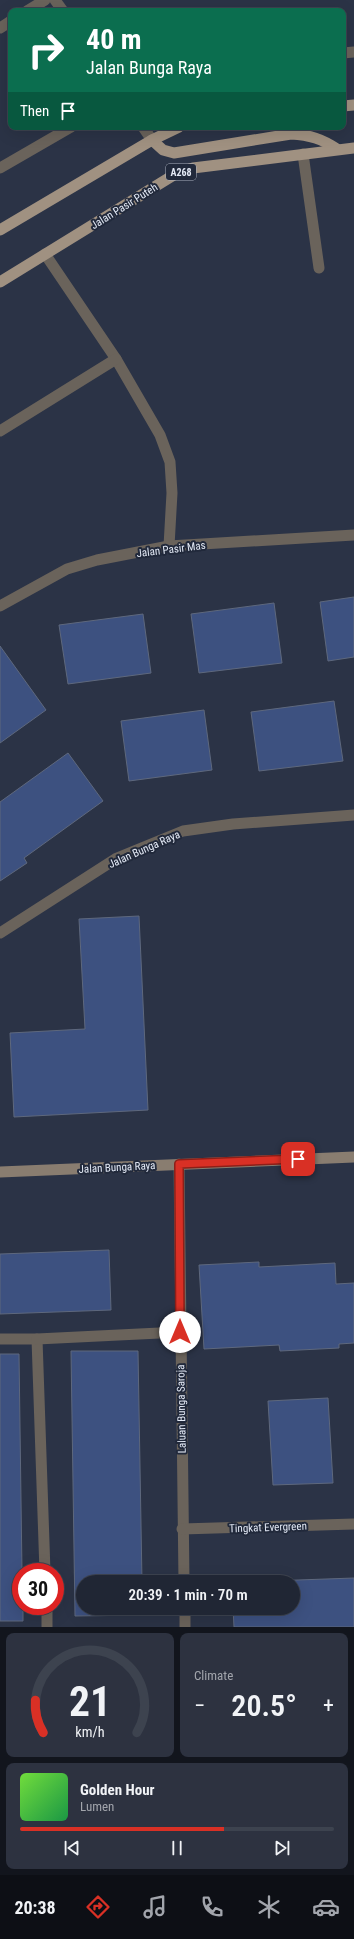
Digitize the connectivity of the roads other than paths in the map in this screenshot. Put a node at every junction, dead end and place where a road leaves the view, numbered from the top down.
1 (45, 0) edge
2 (33, 8) edge
3 (67, 130) edge
4 (145, 130) edge
5 (173, 130) edge
6 (152, 140) junction
7 (354, 148) edge
8 (337, 149) junction
9 (303, 154) junction
10 (0, 168) edge
11 (0, 230) edge
12 (45, 254) junction
13 (319, 268) dead end
14 (0, 282) edge
15 (116, 359) junction
16 (0, 431) edge
17 (354, 535) edge
18 (169, 546) junction
19 (0, 606) edge
20 (354, 816) edge
21 (0, 933) edge
22 (354, 1157) edge
23 (179, 1164) junction
24 (0, 1172) edge
25 (180, 1332) junction
26 (0, 1339) edge
27 (37, 1339) junction
28 (354, 1524) edge
29 (182, 1529) junction
30 (46, 1563) edge
31 (184, 1575) edge
32 (47, 1615) edge
33 (185, 1615) edge
34 (47, 1627) edge
35 (185, 1627) edge

1 - 2 street
3 - 10 street
4 - 6 street
5 - 6 main road
6 - 8 main road
6 - 11 main road
7 - 8 main road, Jalan Pasir Puteh / A268
8 - 9 main road, Jalan Pasir Puteh / A268
9 - 12 main road, Jalan Pasir Puteh / A268
9 - 13 street
12 - 14 main road, Jalan Pasir Puteh / A268
12 - 15 street
15 - 16 street
15 - 18 street
17 - 18 street, Jalan Pasir Mas
18 - 19 street, Jalan Pasir Mas
20 - 21 street, Jalan Bunga Raya
22 - 23 main road, Jalan Bunga Raya
23 - 24 main road, Jalan Bunga Raya
23 - 25 street, Laluan Bunga Saroja
25 - 27 street
25 - 29 street, Laluan Bunga Saroja
26 - 27 street
27 - 30 street
28 - 29 street, Tingkat Evergreen
29 - 31 street, Laluan Bunga Saroja
32 - 34 street
33 - 35 street

